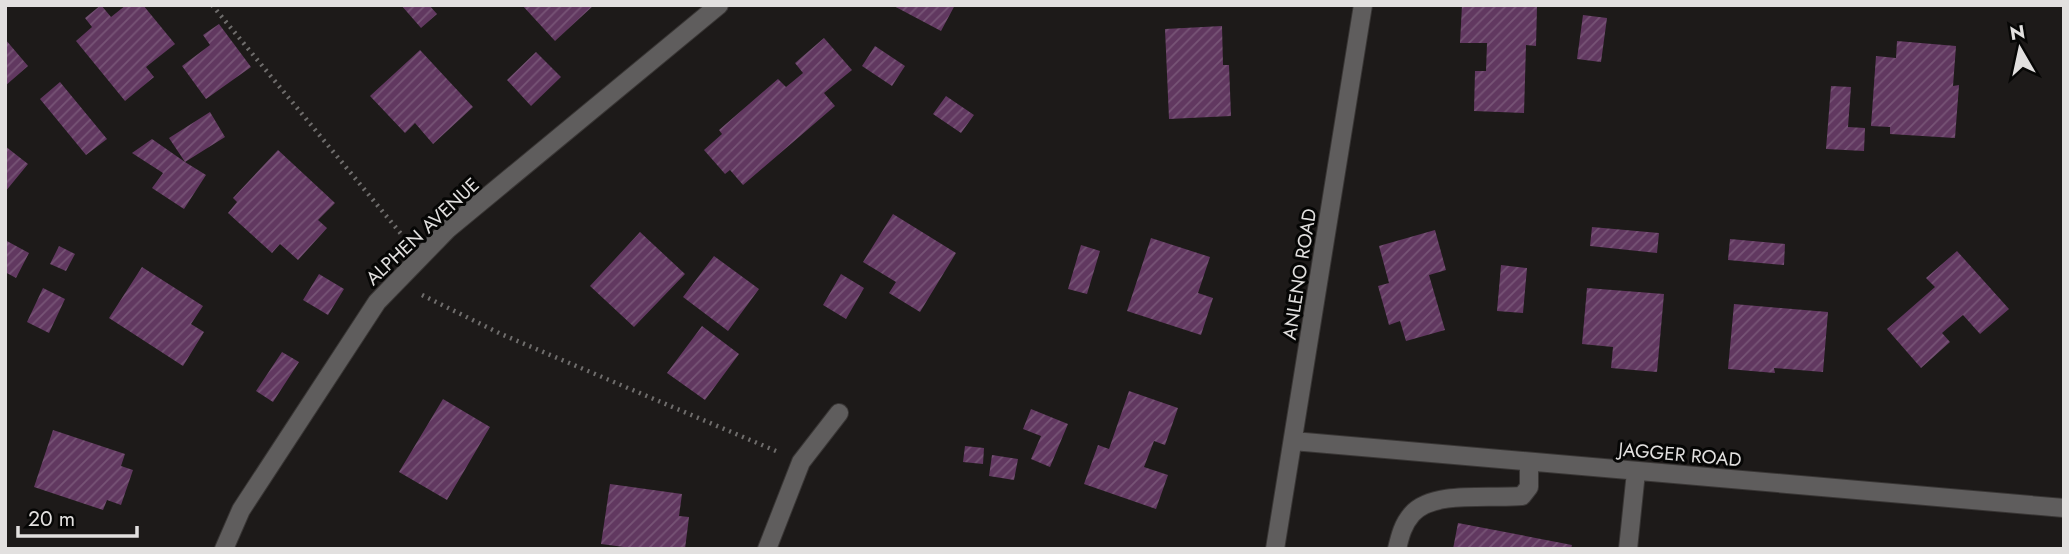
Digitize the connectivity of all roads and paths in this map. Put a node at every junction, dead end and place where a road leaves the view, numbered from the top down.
1 (212, 5) edge
2 (719, 5) edge
3 (1363, 5) edge
4 (421, 257) junction
5 (396, 282) junction
6 (839, 413) dead end
7 (1293, 441) junction
8 (801, 462) junction
9 (1529, 462) junction
10 (1636, 472) junction
11 (2064, 508) edge
12 (224, 549) edge
13 (767, 549) edge
14 (1275, 549) edge
15 (1397, 549) edge
16 (1628, 549) edge

1 - 4 path
2 - 4 street, ALPHEN AVENUE
3 - 7 street, ANLENO ROAD
4 - 5 street, ALPHEN AVENUE
5 - 8 path
5 - 12 street, ALPHEN AVENUE
6 - 8 street
7 - 9 street, JAGGER ROAD
7 - 14 street, ANLENO ROAD
8 - 13 street
9 - 10 street, JAGGER ROAD
9 - 15 street
10 - 11 street, JAGGER ROAD
10 - 16 street

